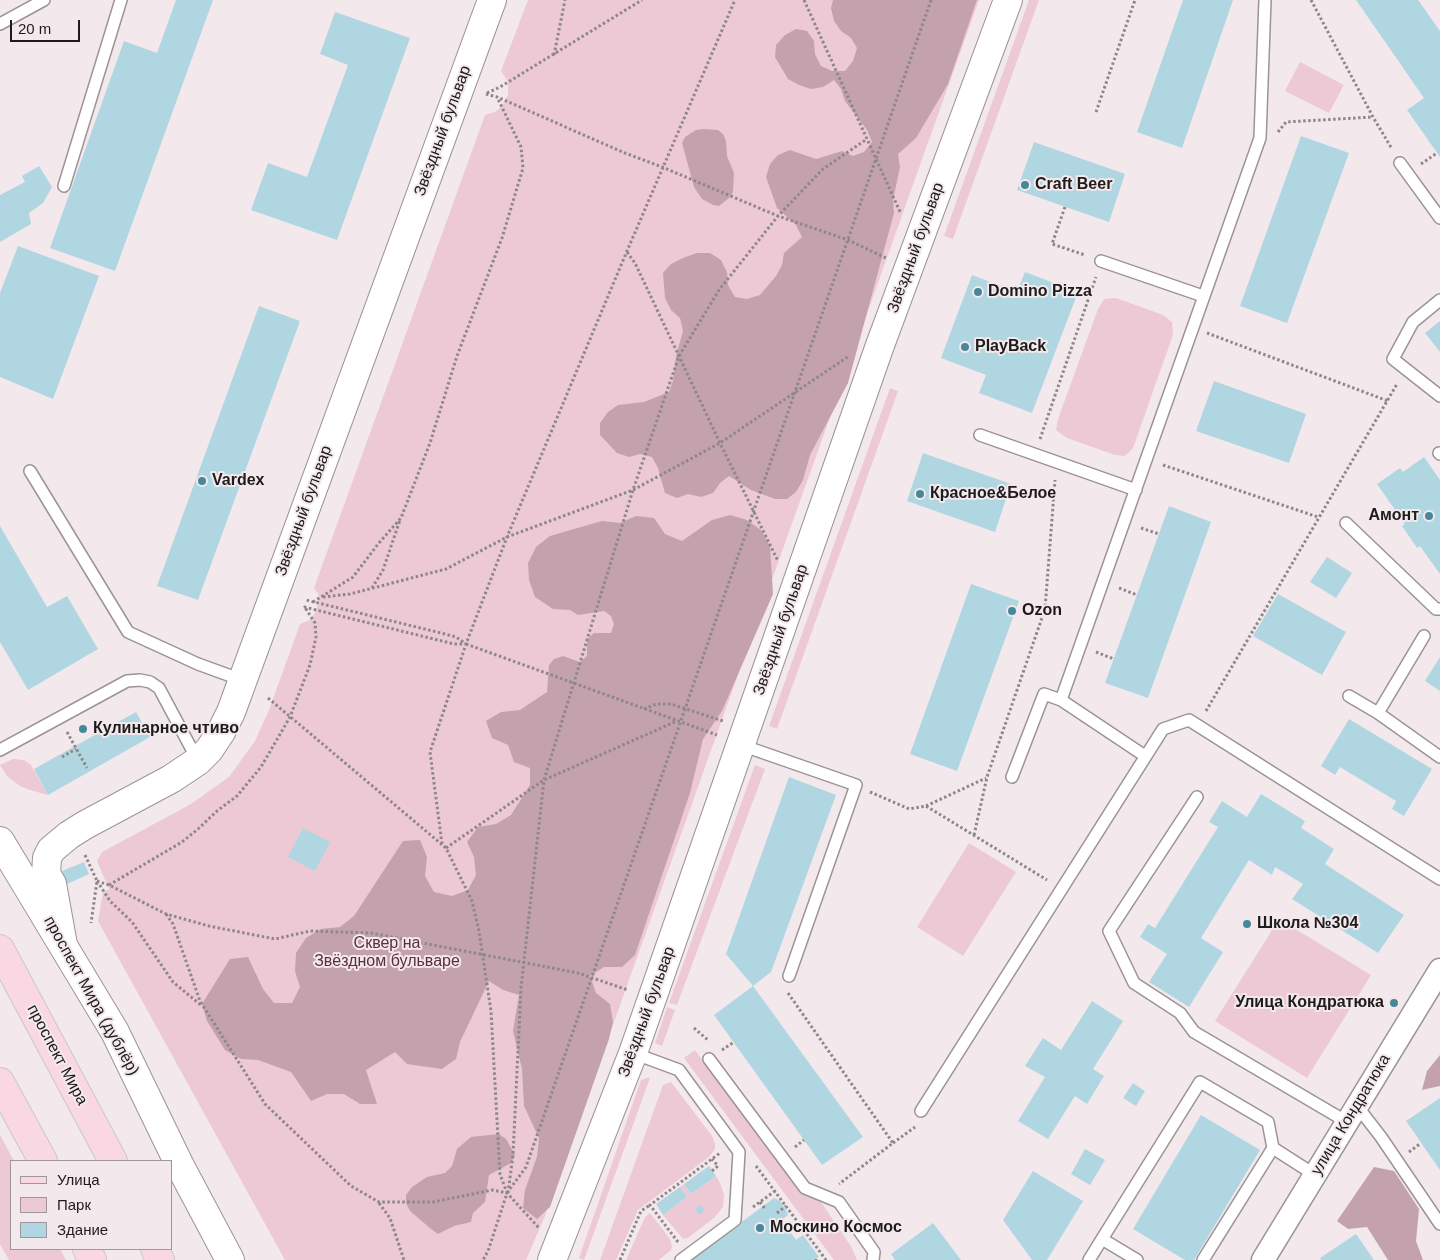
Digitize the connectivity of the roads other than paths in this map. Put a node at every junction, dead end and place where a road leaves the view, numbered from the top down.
1 (44, 0) edge
2 (121, 0) edge
3 (492, 0) edge
4 (1008, 0) edge
5 (1265, 0) edge
6 (0, 24) edge
7 (1400, 163) road end
8 (64, 186) dead end
9 (1440, 218) edge
10 (1101, 261) road end
11 (1204, 296) junction
12 (1440, 300) edge
13 (1440, 396) edge
14 (980, 435) dead end
15 (30, 471) dead end
16 (1136, 490) junction
17 (1346, 523) dead end
18 (1440, 609) edge
19 (1424, 636) dead end
20 (242, 680) junction
21 (1349, 696) dead end
22 (1061, 700) junction
23 (1378, 713) junction
24 (738, 737) junction
25 (0, 750) edge
26 (1145, 756) junction
27 (1440, 757) edge
28 (198, 761) junction
29 (1012, 777) dead end
30 (1198, 797) dead end
31 (0, 841) edge
32 (1440, 879) edge
33 (64, 945) junction
34 (0, 949) edge
35 (1440, 970) edge
36 (788, 976) road end
37 (633, 1053) junction
38 (709, 1059) dead end
39 (0, 1082) edge
40 (921, 1111) dead end
41 (1352, 1114) junction
42 (1273, 1148) junction
43 (42, 1160) edge
44 (112, 1160) edge
45 (1315, 1175) junction
46 (1440, 1224) edge
47 (1102, 1239) junction
48 (684, 1258) edge
49 (230, 1260) edge
50 (552, 1260) edge
51 (874, 1260) edge
52 (1089, 1260) edge
53 (1137, 1260) edge
54 (1203, 1260) edge
55 (1264, 1260) edge

1 - 6 lane
2 - 8 lane
3 - 20 street, Звёздный бульвар
4 - 24 street, Звёздный бульвар
5 - 11 lane
7 - 9 lane
10 - 11 lane
11 - 16 lane
12 - 13 lane
14 - 16 lane
15 - 20 lane
16 - 22 lane
17 - 18 lane
19 - 23 lane
20 - 28 street, Звёздный бульвар
21 - 23 lane
22 - 26 lane
22 - 29 lane
23 - 27 lane
24 - 36 lane
24 - 37 street, Звёздный бульвар
25 - 28 lane
26 - 32 lane
26 - 40 lane
28 - 33 street, Звёздный бульвар
30 - 41 lane
31 - 33 street, проспект Мира (дублёр)
33 - 49 street, проспект Мира (дублёр)
34 - 44 main road, проспект Мира
35 - 41 street, улица Кондратюка
37 - 48 lane
37 - 50 street, Звёздный бульвар
38 - 51 lane
39 - 43 main road
41 - 45 street, улица Кондратюка
41 - 46 lane
42 - 45 lane
42 - 47 lane
42 - 54 lane
45 - 55 street, улица Кондратюка
47 - 52 lane
47 - 53 lane

